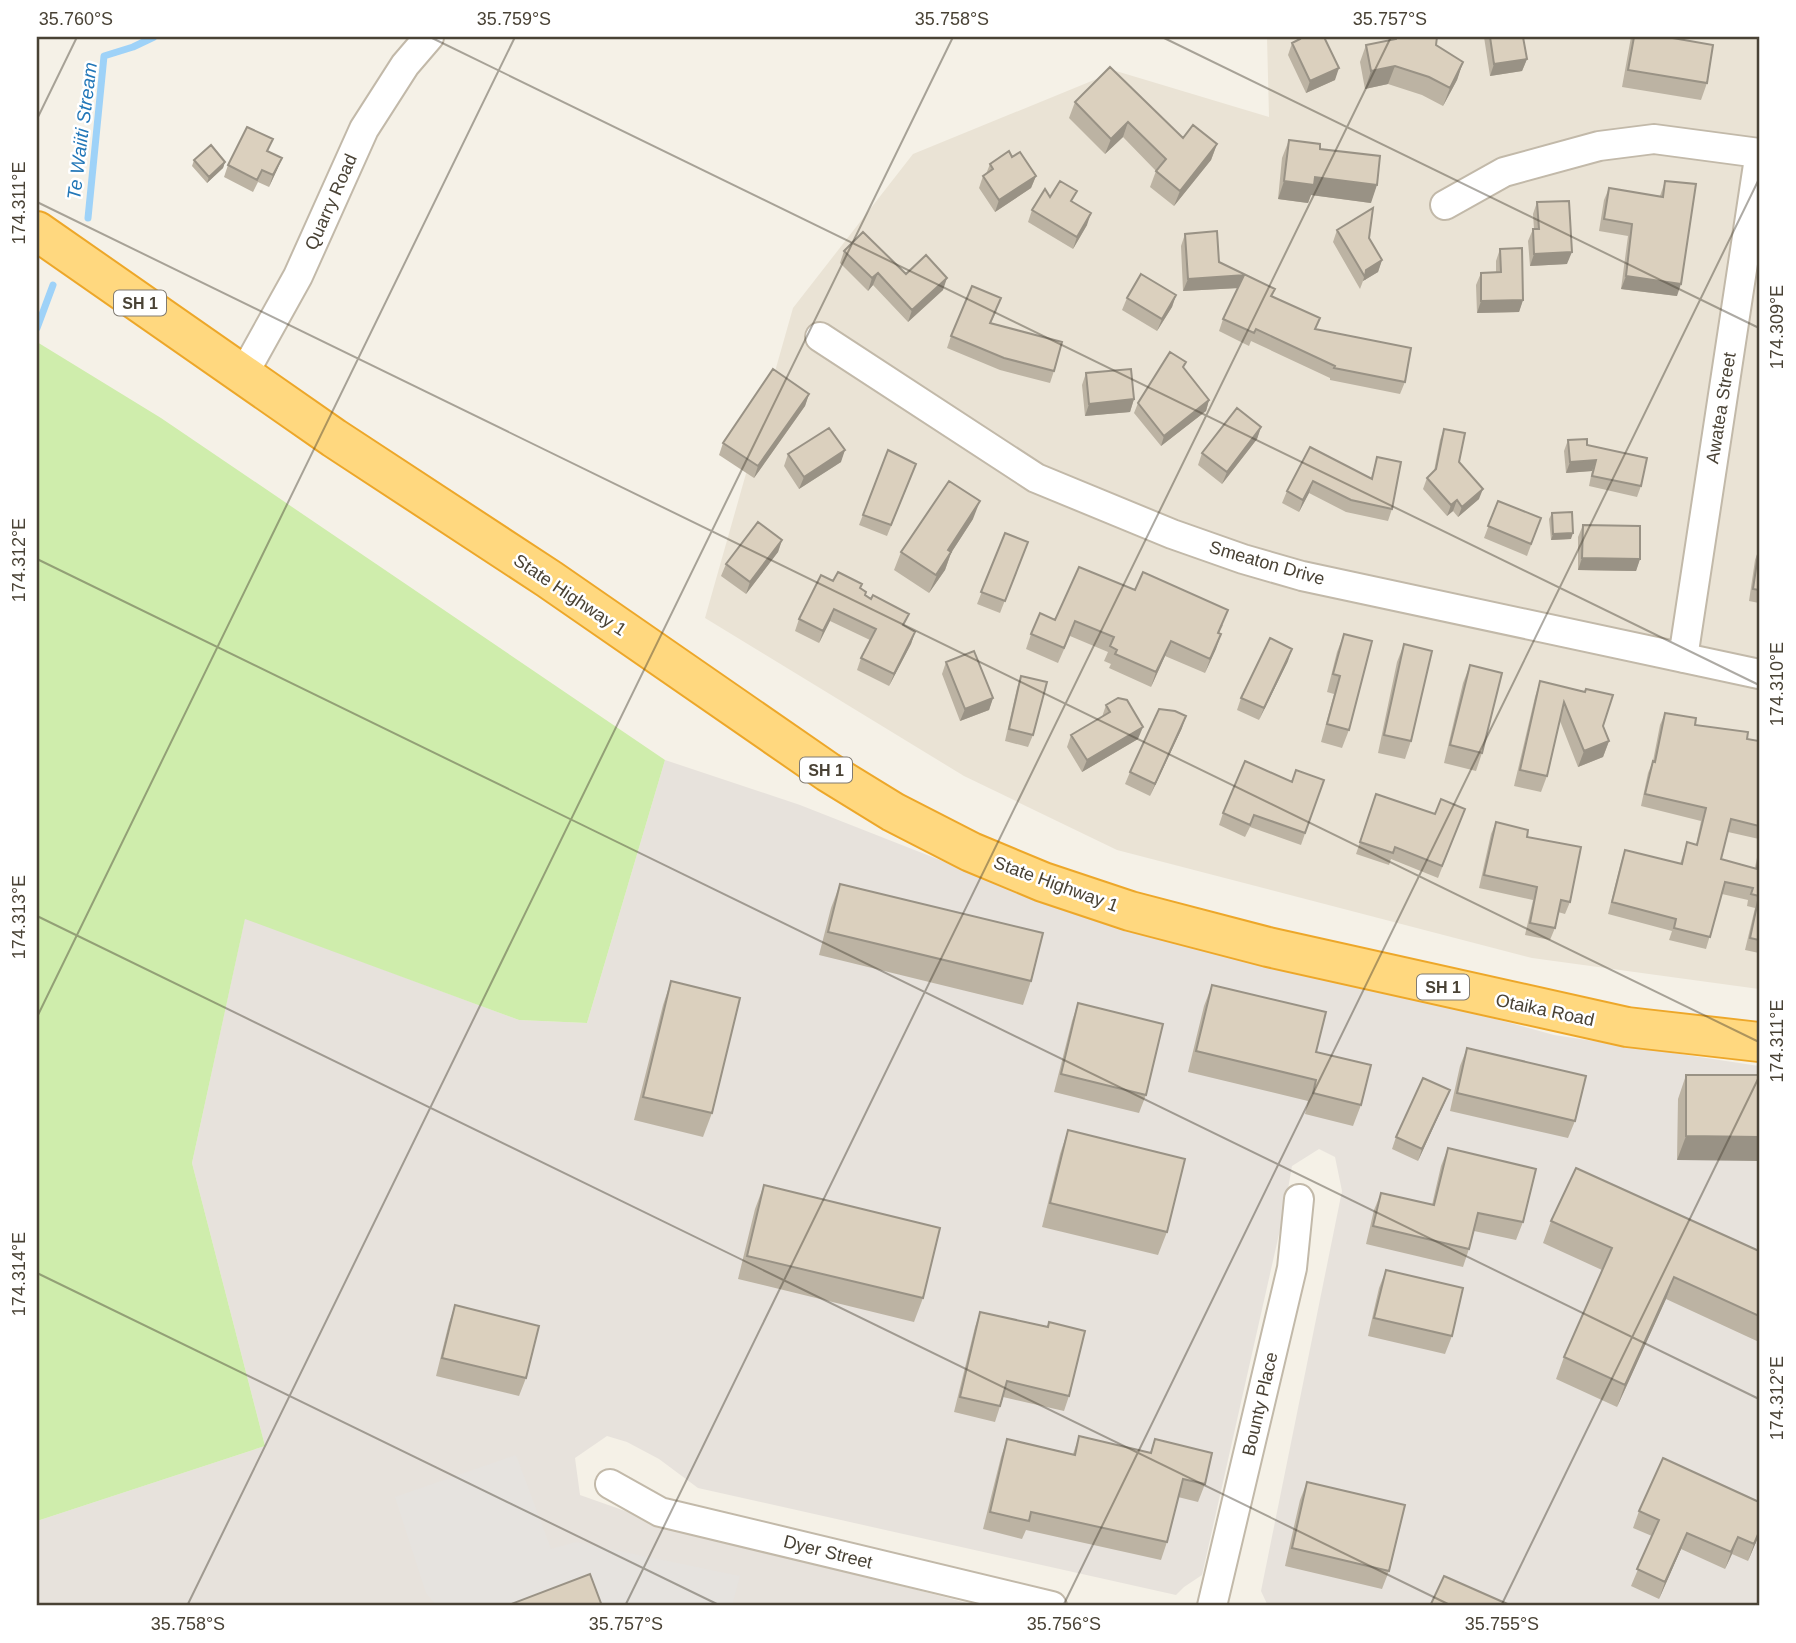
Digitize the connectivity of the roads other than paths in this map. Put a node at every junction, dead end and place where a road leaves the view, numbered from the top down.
1 (429, 37) edge
2 (1759, 155) edge
3 (1445, 205) dead end
4 (37, 231) edge
5 (820, 337) dead end
6 (243, 375) junction
7 (1683, 658) junction
8 (1759, 674) edge
9 (1130, 911) joint
10 (1759, 1042) edge
11 (1299, 1199) dead end
12 (610, 1484) dead end
13 (1052, 1606) edge
14 (1212, 1606) edge

1 - 6 street, Quarry Road
2 - 3 street
2 - 7 street, Awatea Street
4 - 6 highway, State Highway 1 / SH 1
5 - 7 street, Smeaton Drive
6 - 9 highway, State Highway 1 / SH 1
7 - 8 street, Smeaton Drive
9 - 10 highway, Otaika Road / SH 1
11 - 14 street, Bounty Place
12 - 13 street, Dyer Street

